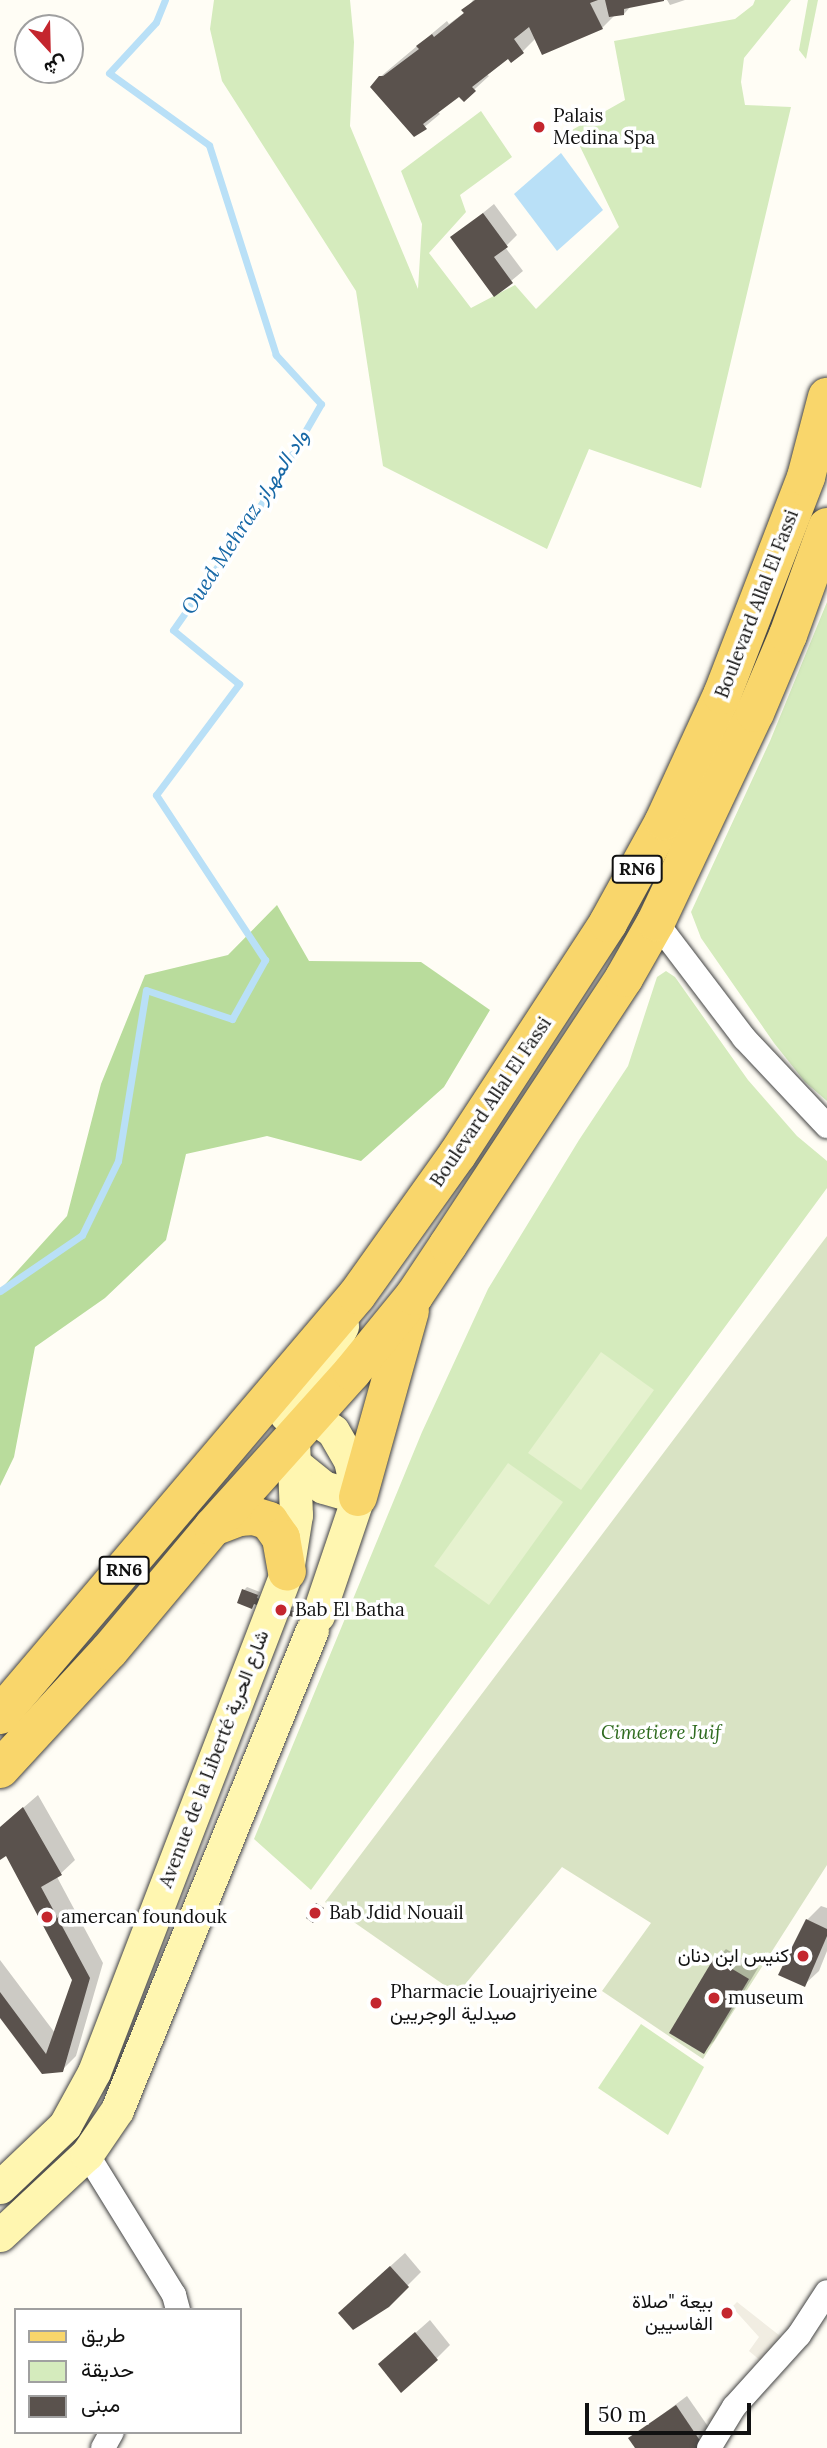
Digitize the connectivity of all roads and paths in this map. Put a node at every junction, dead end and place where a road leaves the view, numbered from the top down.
1 (827, 397) edge
2 (827, 527) edge
3 (656, 922) junction
4 (827, 1126) edge
5 (357, 1296) junction
6 (414, 1296) junction
7 (246, 1424) junction
8 (300, 1433) junction
9 (358, 1497) junction
10 (213, 1527) junction
11 (287, 1571) junction
12 (0, 1715) edge
13 (0, 1769) edge
14 (87, 2154) junction
15 (0, 2187) edge
16 (0, 2235) edge
17 (827, 2292) edge
18 (177, 2308) edge
19 (709, 2448) edge

1 - 5 main road, Boulevard Allal El Fassi / RN6
2 - 3 main road, Boulevard Allal El Fassi / RN6
3 - 4 street
3 - 6 main road, Boulevard Allal El Fassi / RN6
5 - 7 main road, Boulevard Allal El Fassi / RN6
5 - 8 main road, Avenue de la Liberté شارع الحرية
6 - 8 main road, Boulevard Allal El Fassi / RN6
6 - 9 main road
7 - 8 main road
7 - 12 main road, Boulevard Allal El Fassi / RN6
8 - 9 main road
8 - 9 main road
8 - 10 main road, Boulevard Allal El Fassi / RN6
8 - 11 main road, Avenue de la Liberté شارع الحرية
9 - 14 main road, Avenue de la Liberté شارع الحرية
10 - 11 main road
10 - 13 main road, Boulevard Allal El Fassi / RN6
11 - 15 main road, Avenue de la Liberté شارع الحرية
14 - 16 main road, Avenue de la Liberté شارع الحرية
14 - 18 street
17 - 19 street

